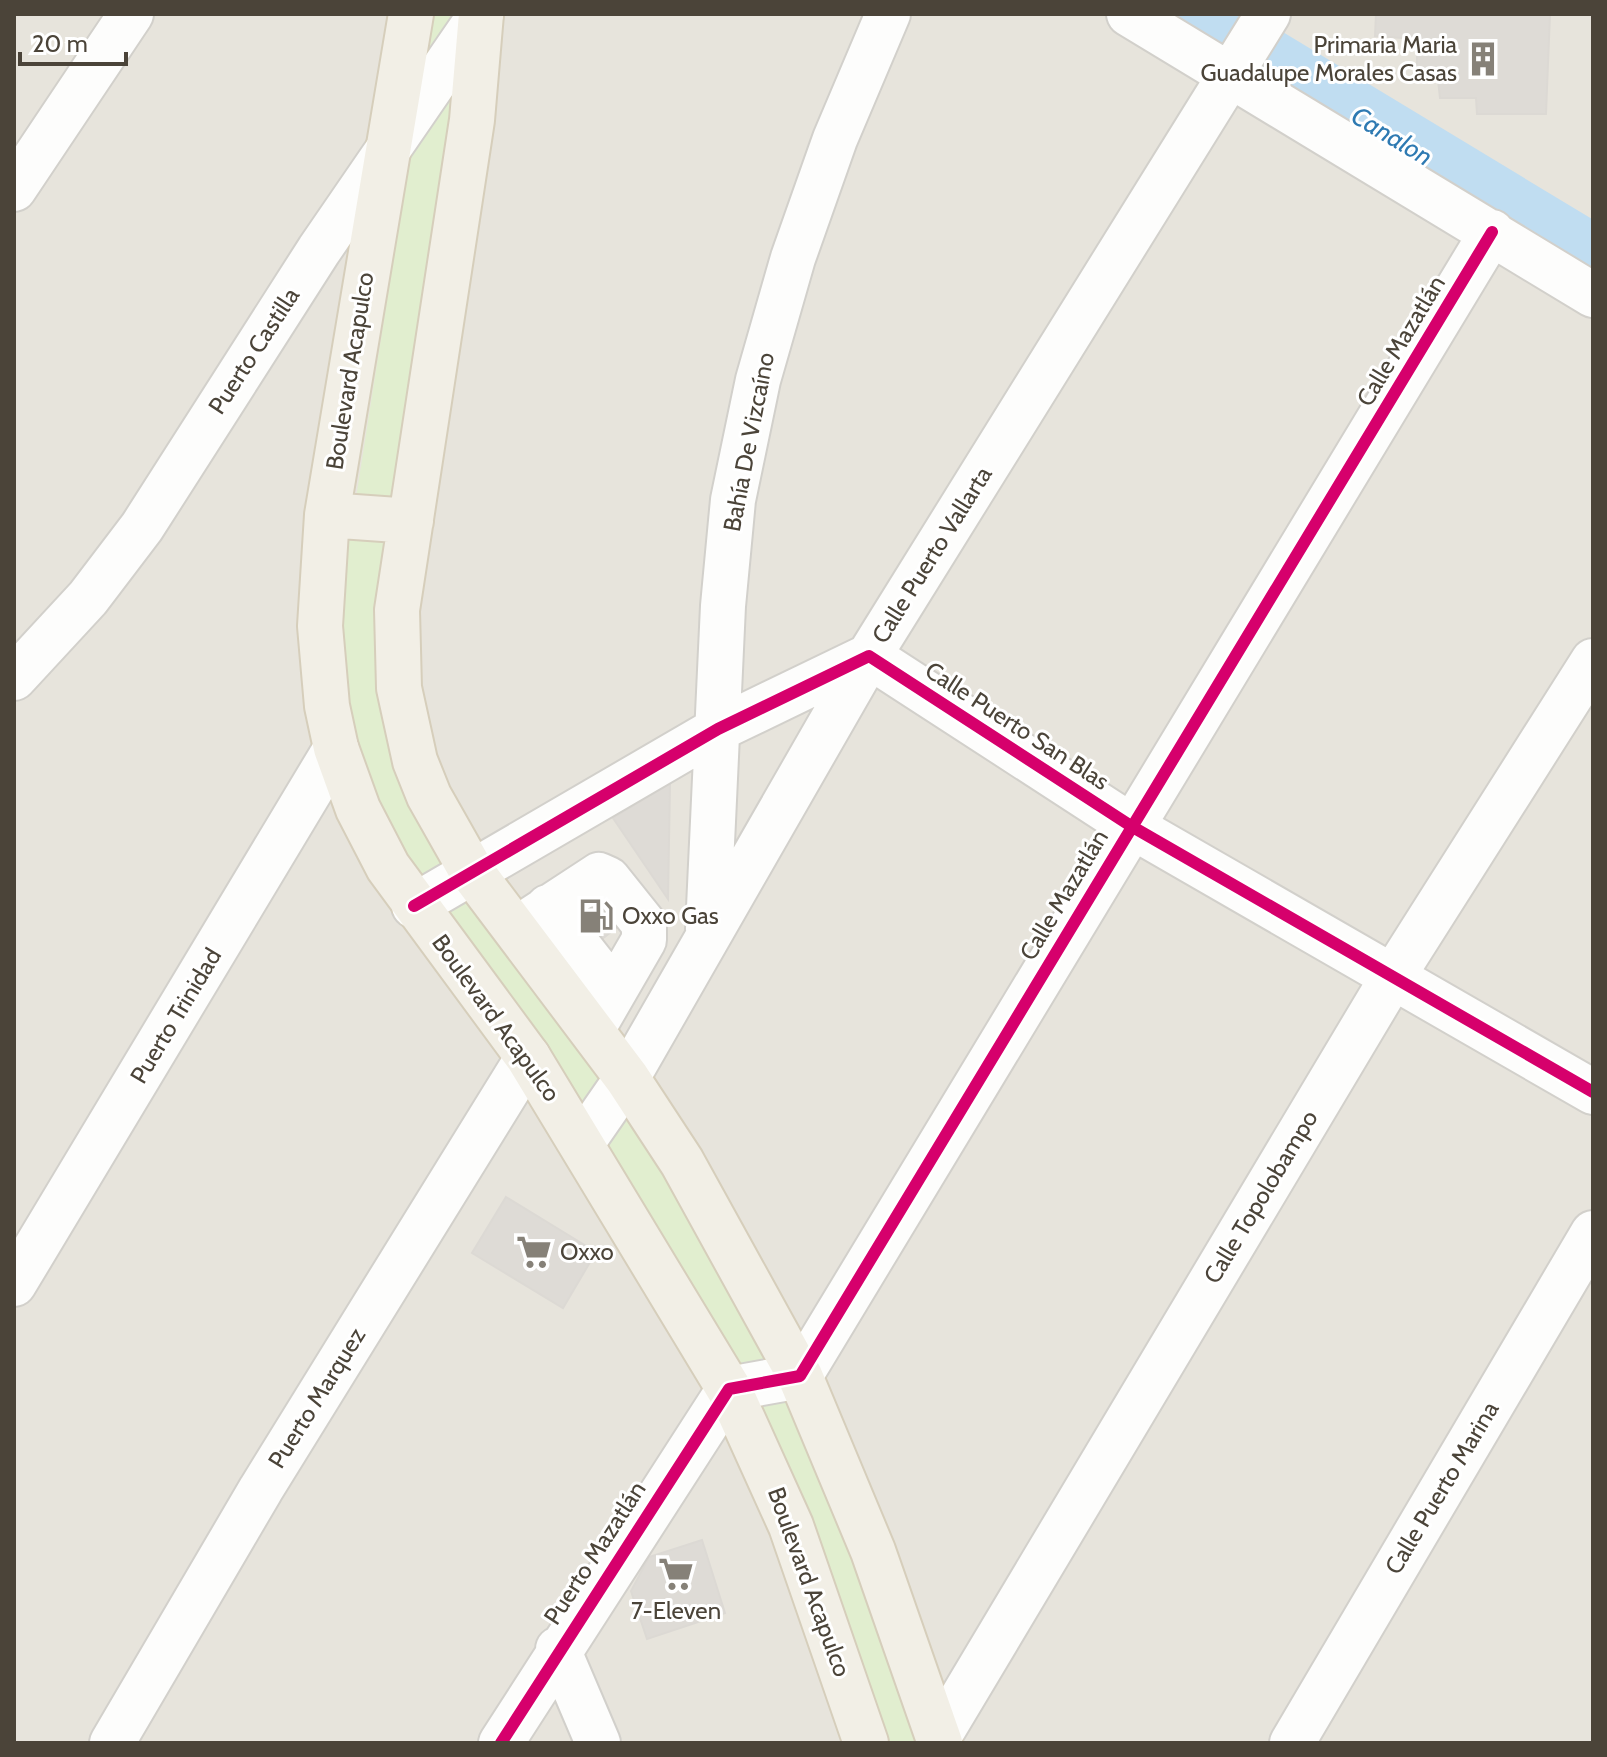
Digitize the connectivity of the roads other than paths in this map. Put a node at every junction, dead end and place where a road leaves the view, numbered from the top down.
1 (131, 14) edge
2 (411, 14) edge
3 (481, 14) edge
4 (888, 14) edge
5 (1129, 14) edge
6 (1251, 42) edge
7 (386, 154) junction
8 (14, 189) edge
9 (1492, 232) junction
10 (1593, 295) edge
11 (327, 515) junction
12 (411, 521) junction
13 (869, 656) junction
14 (1593, 661) edge
15 (14, 678) edge
16 (718, 729) junction
17 (336, 748) junction
18 (1131, 826) junction
19 (472, 872) junction
20 (554, 903) junction
21 (414, 906) junction
22 (707, 940) junction
23 (626, 971) junction
24 (1392, 978) junction
25 (592, 1030) junction
26 (528, 1057) junction
27 (627, 1078) junction
28 (1593, 1092) edge
29 (582, 1143) junction
30 (1593, 1233) edge
31 (26, 1238) edge
32 (14, 1284) edge
33 (800, 1376) junction
34 (729, 1389) junction
35 (558, 1649) junction
36 (939, 1741) edge
37 (1297, 1741) edge
38 (112, 1743) edge
39 (501, 1743) edge
40 (598, 1743) edge
41 (866, 1743) edge

1 - 8 street
2 - 7 main road, Boulevard Acapulco
3 - 7 street, Puerto Castilla
3 - 12 main road
4 - 16 street, Bahía De Vizcaíno
5 - 6 street
6 - 9 street
6 - 13 street, Calle Puerto Vallarta
7 - 11 main road, Boulevard Acapulco
7 - 15 street, Puerto Castilla
9 - 10 street
9 - 18 street, Calle Mazatlán
11 - 12 main road
11 - 17 main road, Boulevard Acapulco
12 - 19 main road
13 - 16 street
13 - 18 street, Calle Puerto San Blas
13 - 22 street, Calle Puerto Vallarta
14 - 24 street, Calle Topolobampo
16 - 19 street
16 - 22 street, Bahía De Vizcaíno
17 - 21 main road, Boulevard Acapulco
17 - 31 street, Puerto Trinidad
18 - 24 street, Calle Puerto San Blas
18 - 33 street, Calle Mazatlán
19 - 20 main road
19 - 21 street
20 - 23 street
20 - 23 street
20 - 25 main road
21 - 26 main road, Boulevard Acapulco
22 - 27 street, Calle Puerto Vallarta
23 - 25 street
24 - 28 street, Calle Puerto San Blas
24 - 36 street, Calle Topolobampo
25 - 27 main road
26 - 29 main road, Boulevard Acapulco
26 - 38 street, Puerto Marquez
27 - 29 street, Calle Puerto Vallarta
27 - 33 main road
29 - 34 main road, Boulevard Acapulco
30 - 37 street, Calle Puerto Marina
31 - 32 street, Puerto Trinidad
33 - 34 street
33 - 36 main road
34 - 35 street, Puerto Mazatlán
34 - 41 main road, Boulevard Acapulco
35 - 39 street, Puerto Mazatlán
35 - 40 street, Puerto Mazatlán

